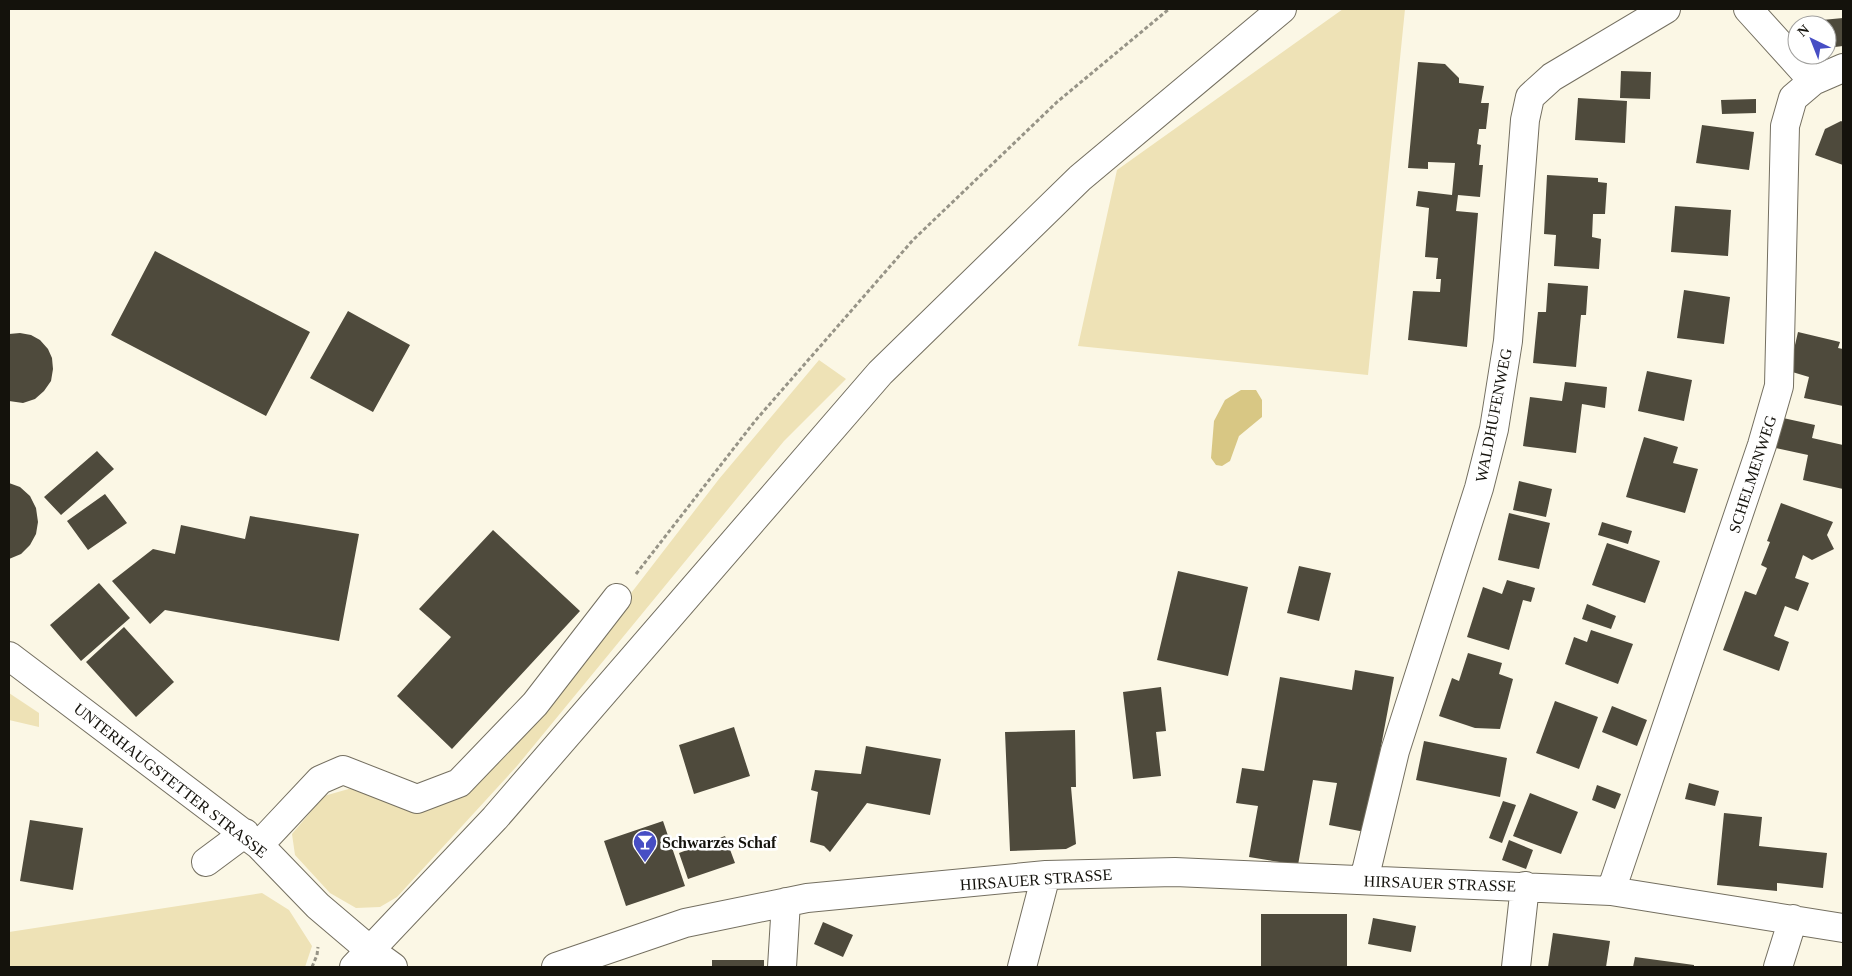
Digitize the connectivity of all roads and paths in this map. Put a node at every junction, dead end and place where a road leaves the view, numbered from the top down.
1 (1169, 9) edge
2 (1282, 9) edge
3 (1666, 9) edge
4 (1748, 9) edge
5 (1843, 68) edge
6 (1813, 82) junction
7 (617, 598) joint
8 (9, 656) edge
9 (252, 839) junction
10 (206, 862) dead end
11 (1046, 876) junction
12 (1364, 880) junction
13 (1525, 886) junction
14 (1611, 891) junction
15 (786, 902) junction
16 (1793, 919) junction
17 (1843, 928) edge
18 (362, 959) edge
19 (393, 967) edge
20 (556, 967) edge
21 (782, 967) edge
22 (1022, 967) edge
23 (1516, 967) edge
24 (1778, 967) edge

1 - 7 path
2 - 18 street
3 - 12 street, WALDHUFENWEG
4 - 6 street
5 - 6 street, SCHELMENWEG
6 - 14 street, SCHELMENWEG
7 - 9 street
8 - 9 street, UNTERHAUGSTETTER STRASSE
9 - 10 street
9 - 18 street, UNTERHAUGSTETTER STRASSE
11 - 12 street, HIRSAUER STRASSE
11 - 15 street, HIRSAUER STRASSE
11 - 22 street
12 - 13 street, HIRSAUER STRASSE
13 - 14 street, HIRSAUER STRASSE
13 - 23 street, HIRSAUER STRASSE
14 - 16 street, HIRSAUER STRASSE
15 - 20 street, HIRSAUER STRASSE
15 - 21 street
16 - 17 street, HIRSAUER STRASSE
16 - 24 street
18 - 19 street

